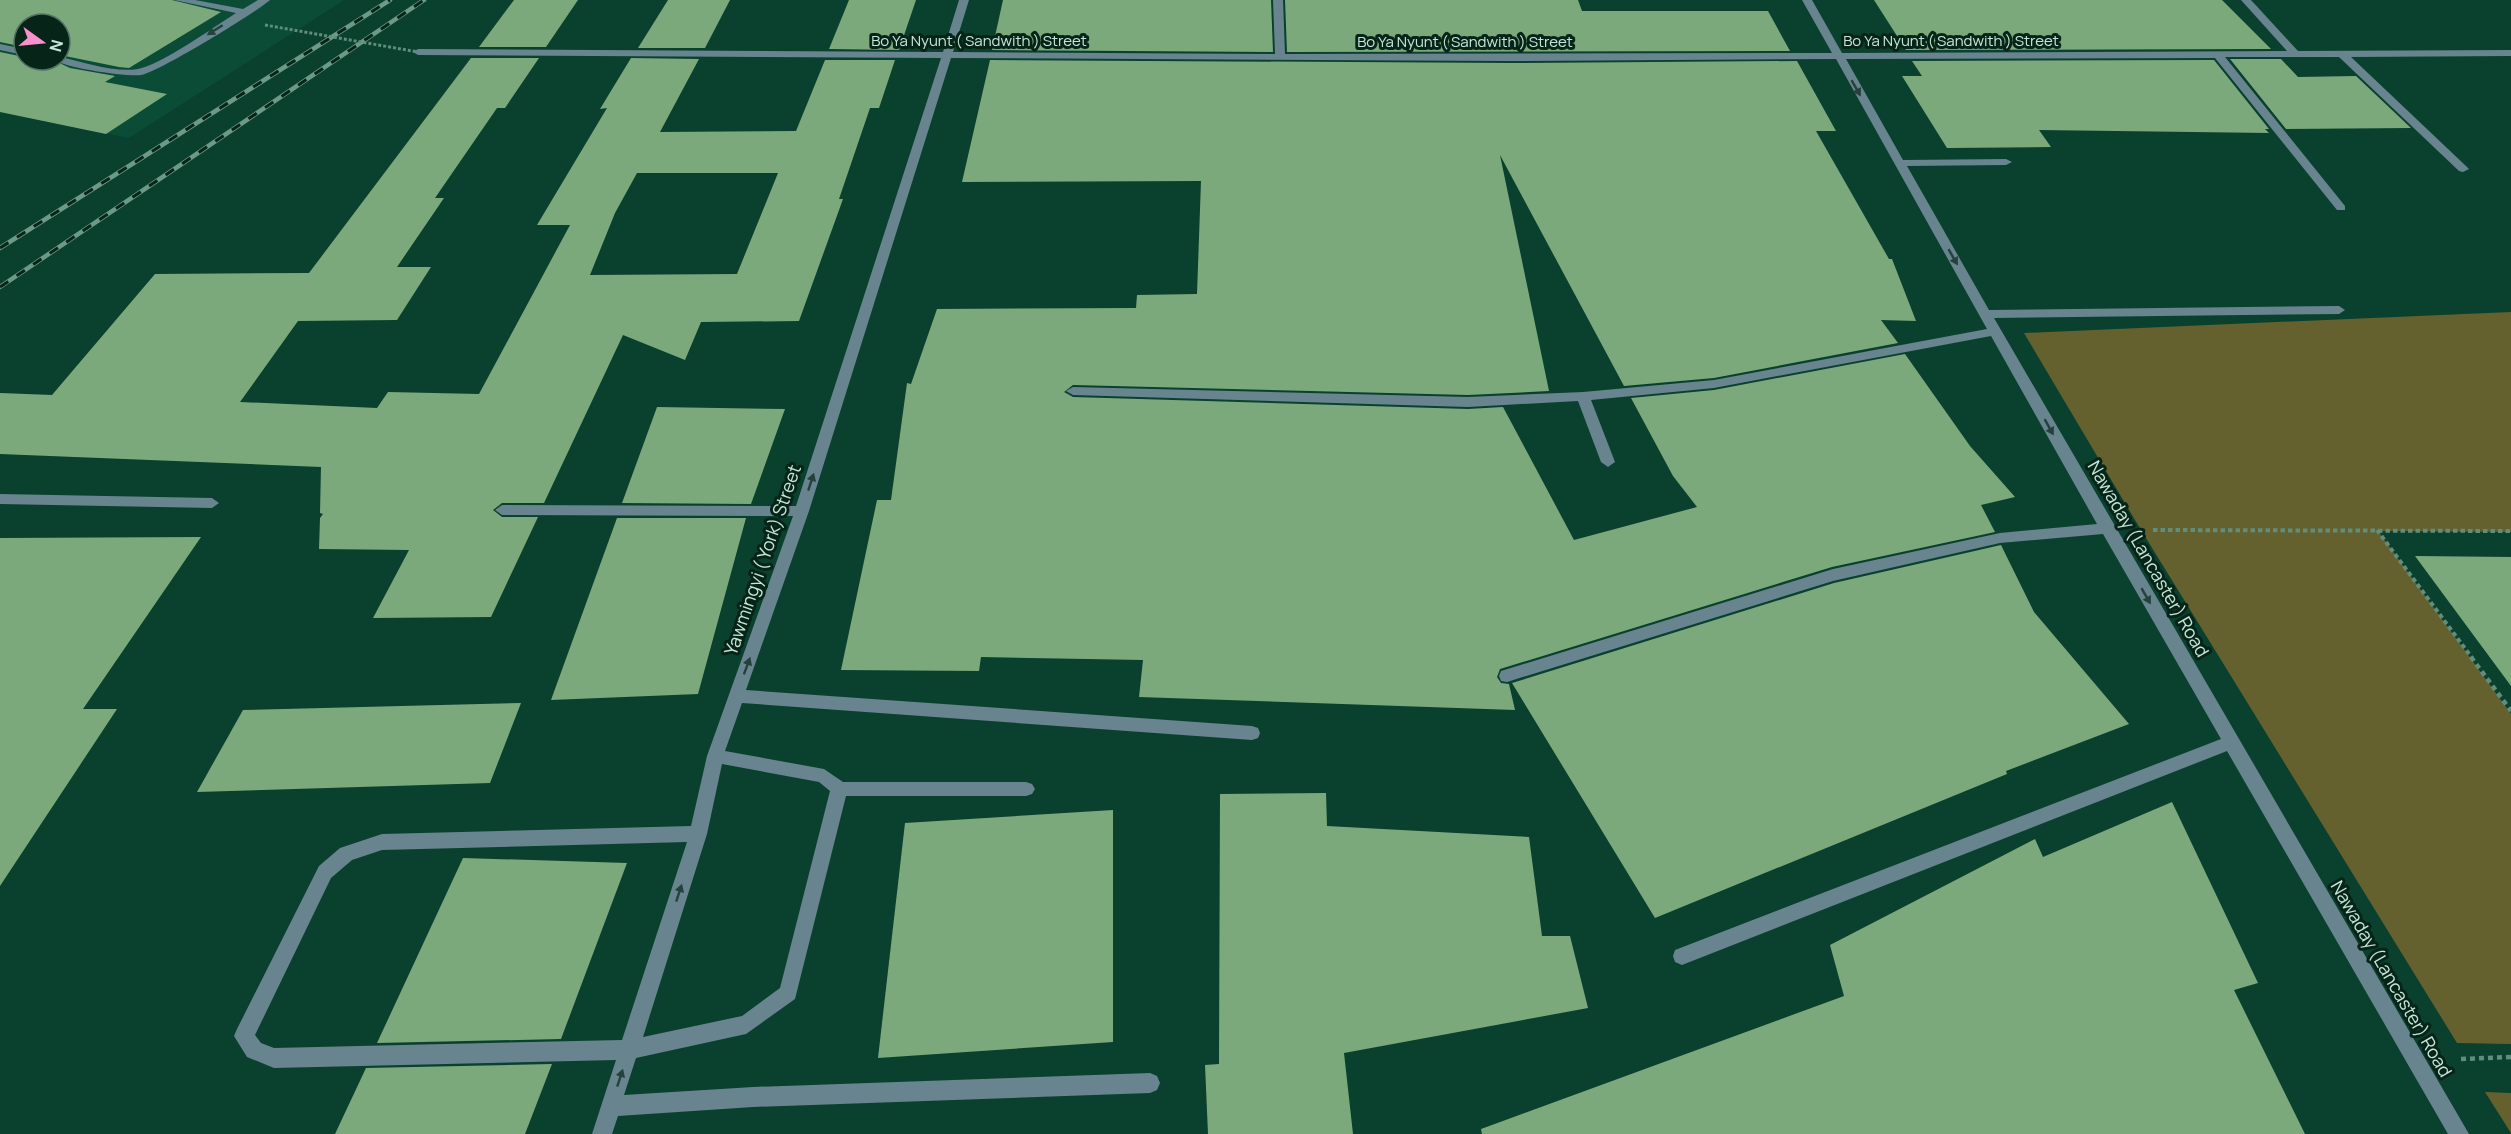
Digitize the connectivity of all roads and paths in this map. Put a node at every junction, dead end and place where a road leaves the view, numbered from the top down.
1 (178, 0) edge
2 (265, 0) edge
3 (964, 0) edge
4 (1278, 0) edge
5 (1807, 0) edge
6 (2246, 0) edge
7 (244, 12) junction
8 (265, 26) dead end
9 (418, 52) joint
10 (2511, 53) edge
11 (2295, 54) junction
12 (2342, 54) junction
13 (1838, 55) junction
14 (947, 56) junction
15 (2220, 56) junction
16 (1280, 57) junction
17 (72, 62) edge
18 (2006, 162) dead end
19 (1900, 163) junction
20 (2463, 170) dead end
21 (2341, 208) dead end
22 (2339, 310) dead end
23 (1985, 314) junction
24 (1996, 332) junction
25 (1073, 391) dead end
26 (1583, 396) junction
27 (1608, 462) dead end
28 (0, 499) edge
29 (212, 503) dead end
30 (502, 510) dead end
31 (802, 511) junction
32 (2107, 528) junction
33 (2377, 530) junction
34 (2511, 531) edge
35 (1508, 676) dead end
36 (736, 696) junction
37 (2511, 711) edge
38 (1252, 733) dead end
39 (2231, 742) junction
40 (715, 756) junction
41 (839, 789) junction
42 (1026, 789) dead end
43 (698, 834) junction
44 (1682, 956) dead end
45 (629, 1050) junction
46 (1150, 1083) dead end
47 (611, 1106) junction
48 (602, 1134) edge
49 (2458, 1134) edge

1 - 7 street
2 - 7 street
3 - 14 street, Yawmingyi ( York) Street
4 - 16 street
5 - 13 street, Nawaday (Lancaster) Road
6 - 11 street
7 -> 17 street
8 - 9 path, bridge
9 - 14 street, Bo Ya Nyunt ( Sandwith ) Street
10 - 12 street, Bo Ya Nyunt ( Sandwith ) Street
11 - 12 street, Bo Ya Nyunt ( Sandwith ) Street
11 - 15 street, Bo Ya Nyunt ( Sandwith ) Street
12 - 20 street
13 - 15 street, Bo Ya Nyunt ( Sandwith ) Street
13 - 16 street, Bo Ya Nyunt ( Sandwith ) Street
13 -> 19 street, Nawaday (Lancaster) Road
14 - 16 street, Bo Ya Nyunt ( Sandwith ) Street
31 -> 14 street, Yawmingyi ( York) Street
15 - 21 street
18 - 19 street
19 -> 23 street, Nawaday (Lancaster) Road
22 - 23 street
23 - 24 street, Nawaday (Lancaster) Road
24 - 26 street
24 -> 32 street, Nawaday (Lancaster) Road
25 - 26 street
26 - 27 street
28 - 29 street
30 - 31 street
36 -> 31 street, Yawmingyi ( York) Street
32 - 33 path
32 - 35 street
32 -> 39 street, Nawaday (Lancaster) Road
33 - 34 path
33 - 37 path
36 - 38 street
36 - 40 street, Yawmingyi ( York) Street
39 - 44 street
39 - 49 street, Nawaday (Lancaster) Road
40 - 41 street
40 - 43 street, Yawmingyi ( York) Street
41 - 42 street
41 - 45 street
45 -> 43 street, Yawmingyi ( York) Street
43 - 45 street
47 -> 45 street, Yawmingyi ( York) Street
46 - 47 street
47 - 48 street, Yawmingyi ( York) Street

